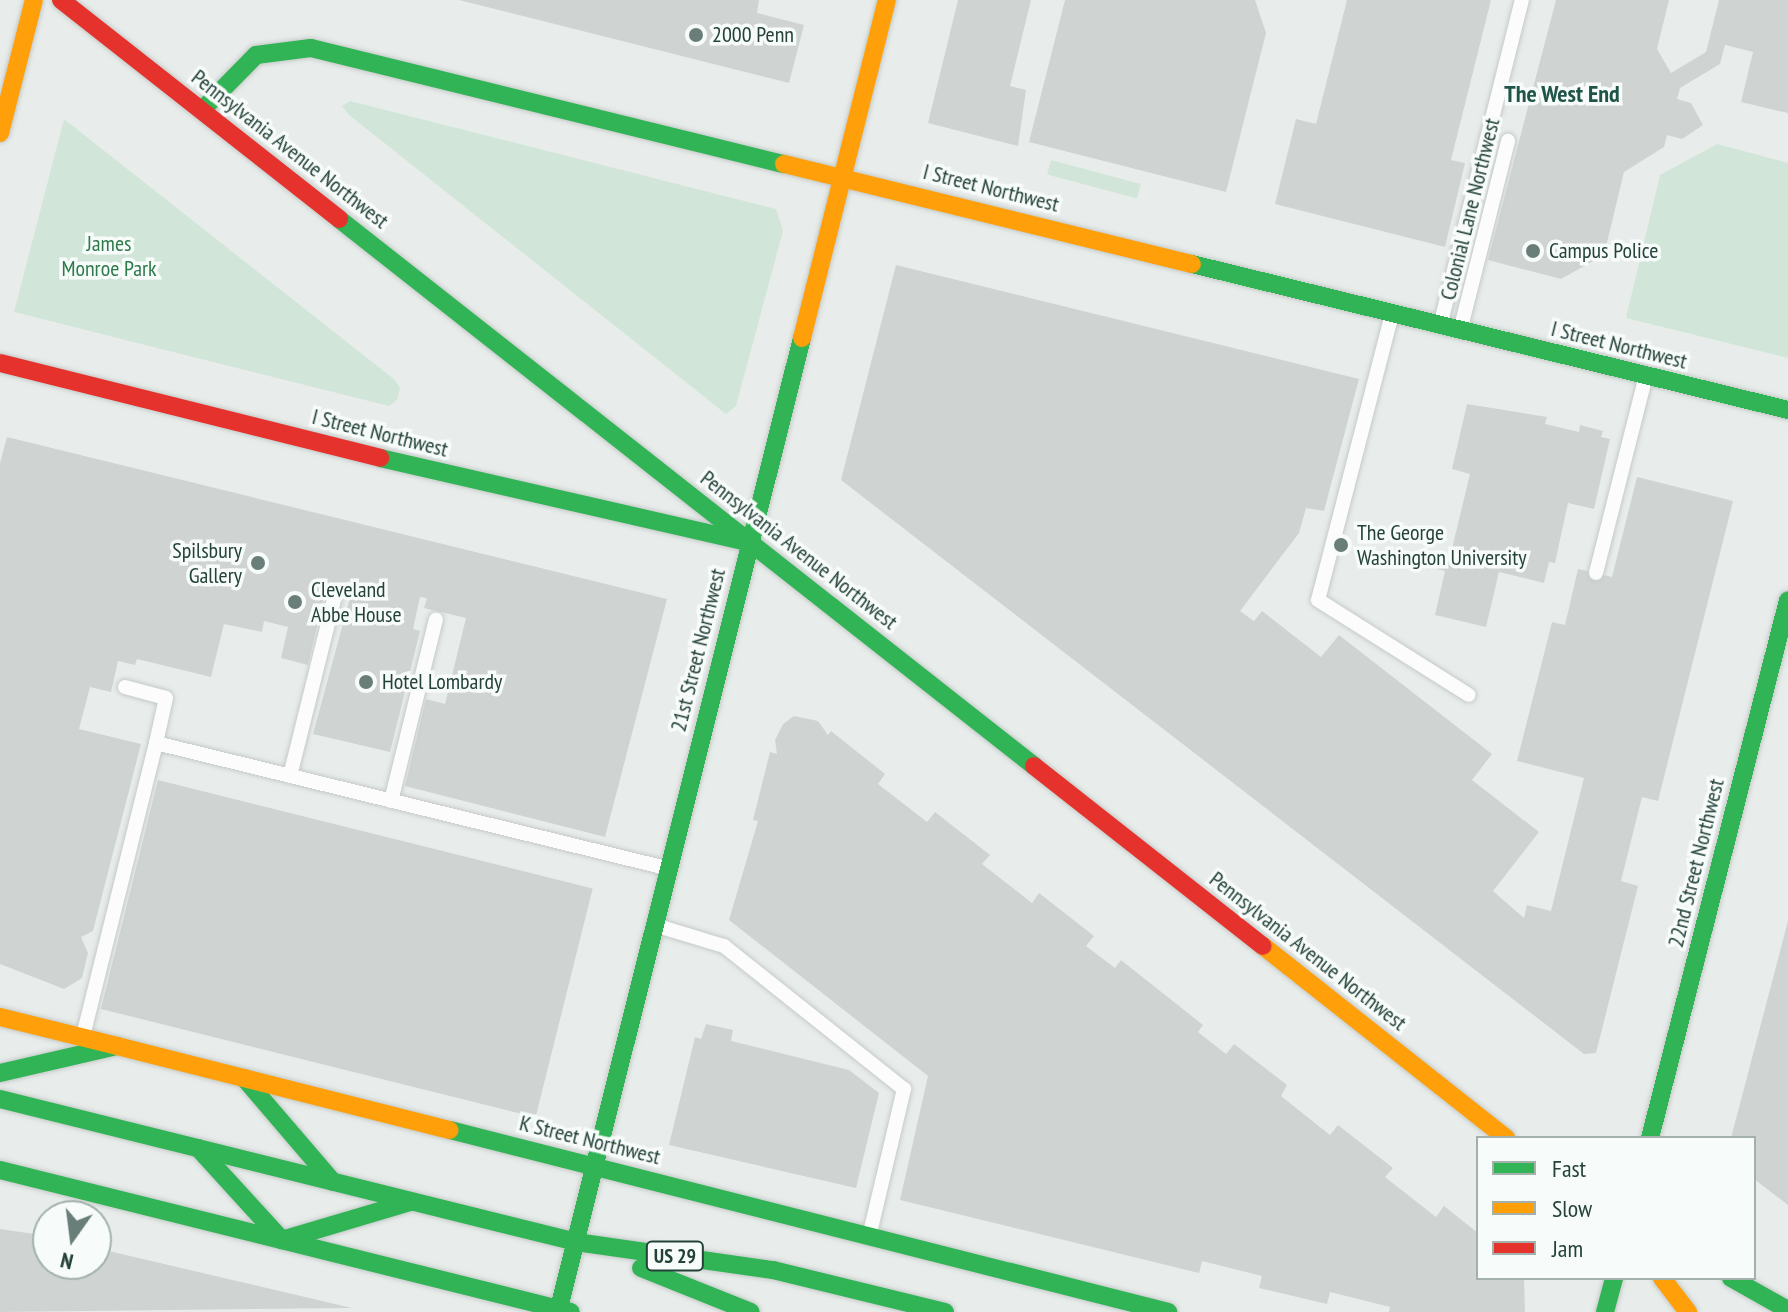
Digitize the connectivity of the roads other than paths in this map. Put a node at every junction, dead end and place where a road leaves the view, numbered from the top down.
1 (34, 0) edge
2 (61, 0) edge
3 (887, 0) edge
4 (1522, 0) edge
5 (202, 110) junction
6 (0, 133) edge
7 (1508, 141) dead end
8 (843, 176) junction
9 (1392, 313) junction
10 (1440, 325) junction
11 (1460, 331) junction
12 (0, 363) edge
13 (1646, 376) junction
14 (1788, 410) edge
15 (750, 543) junction
16 (1596, 573) dead end
17 (335, 595) dead end
18 (1788, 600) edge
19 (436, 619) dead end
20 (125, 687) dead end
21 (1469, 695) dead end
22 (156, 743) junction
23 (290, 776) junction
24 (391, 801) junction
25 (669, 869) junction
26 (655, 925) junction
27 (0, 1017) edge
28 (83, 1037) junction
29 (117, 1046) junction
30 (0, 1073) edge
31 (244, 1078) junction
32 (0, 1099) edge
33 (1503, 1136) edge
34 (1651, 1136) edge
35 (198, 1148) junction
36 (595, 1166) junction
37 (0, 1170) edge
38 (333, 1182) junction
39 (410, 1202) junction
40 (869, 1238) junction
41 (282, 1240) junction
42 (576, 1242) junction
43 (1613, 1280) edge
44 (1664, 1280) edge
45 (1735, 1280) edge
46 (1788, 1310) edge
47 (563, 1311) edge
48 (751, 1312) edge
49 (945, 1312) edge
50 (1168, 1312) edge
51 (1605, 1312) edge
52 (1688, 1312) edge

1 - 6 main road
2 - 5 main road, Pennsylvania Avenue Northwest
3 - 8 main road, 21st Street Northwest
4 - 10 lane, Colonial Lane Northwest
5 - 8 main road, I Street Northwest
5 - 15 main road, Pennsylvania Avenue Northwest
7 - 11 lane
8 - 9 main road, I Street Northwest
8 - 15 main road, 21st Street Northwest
9 - 10 main road, I Street Northwest
9 - 21 lane
10 - 11 main road, I Street Northwest
11 - 13 main road, I Street Northwest
12 - 15 main road, I Street Northwest
13 - 14 main road, I Street Northwest
13 - 16 lane
15 - 25 main road, 21st Street Northwest
15 - 33 main road, Pennsylvania Avenue Northwest
17 - 23 lane
18 - 34 main road, 22nd Street Northwest
19 - 24 lane
20 - 22 lane
22 - 23 lane
22 - 28 lane
23 - 24 lane
24 - 25 lane
25 - 26 main road, 21st Street Northwest
26 - 36 main road, 21st Street Northwest
26 - 40 lane
27 - 28 main road, K Street Northwest
28 - 29 main road, K Street Northwest
29 - 30 main road
29 - 31 main road, K Street Northwest
31 - 36 main road, K Street Northwest
31 - 38 main road
32 - 35 main road, US 29
35 - 38 main road, US 29
35 - 41 main road
36 - 40 main road, K Street Northwest
36 - 42 main road, 21st Street Northwest
37 - 41 main road
38 - 39 main road, US 29
39 - 41 main road
39 - 42 main road, US 29
40 - 50 main road, K Street Northwest
41 - 47 main road
42 - 47 main road, 21st Street Northwest
42 - 48 main road, US 29
42 - 49 main road, US 29
43 - 51 main road
44 - 52 main road
45 - 46 main road

